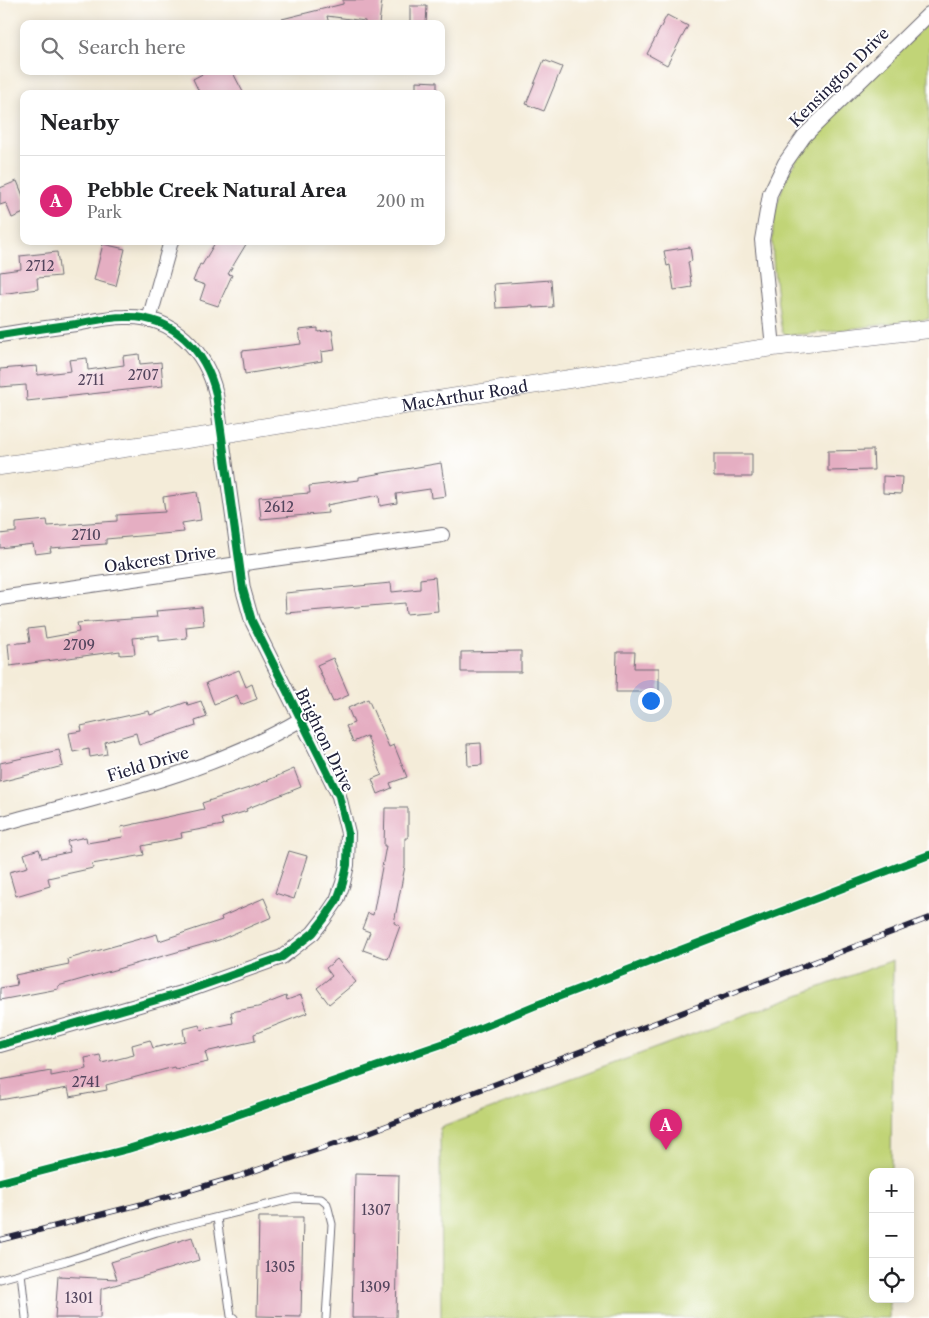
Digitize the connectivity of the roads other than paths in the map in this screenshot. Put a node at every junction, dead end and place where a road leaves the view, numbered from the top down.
1 (929, 14) edge
2 (170, 245) edge
3 (149, 320) junction
4 (929, 329) edge
5 (0, 335) edge
6 (773, 347) junction
7 (221, 434) junction
8 (0, 466) edge
9 (442, 535) dead end
10 (240, 566) junction
11 (0, 598) edge
12 (300, 720) junction
13 (0, 824) edge
14 (0, 1045) edge
15 (216, 1218) junction
16 (22, 1273) junction
17 (0, 1279) edge
18 (26, 1318) edge
19 (234, 1318) edge
20 (326, 1318) edge

1 - 6 street, Kensington Drive
2 - 3 street
3 - 5 street, Brighton Drive
3 - 7 street, Brighton Drive
4 - 6 street, MacArthur Road
6 - 7 street, MacArthur Road
7 - 8 street, MacArthur Road
7 - 10 street, Brighton Drive
9 - 10 street, Oakcrest Drive
10 - 11 street, Oakcrest Drive
10 - 12 street, Brighton Drive
12 - 13 street, Field Drive
12 - 14 street, Brighton Drive
15 - 16 lane
15 - 19 lane
15 - 20 lane
16 - 17 lane
16 - 18 lane

